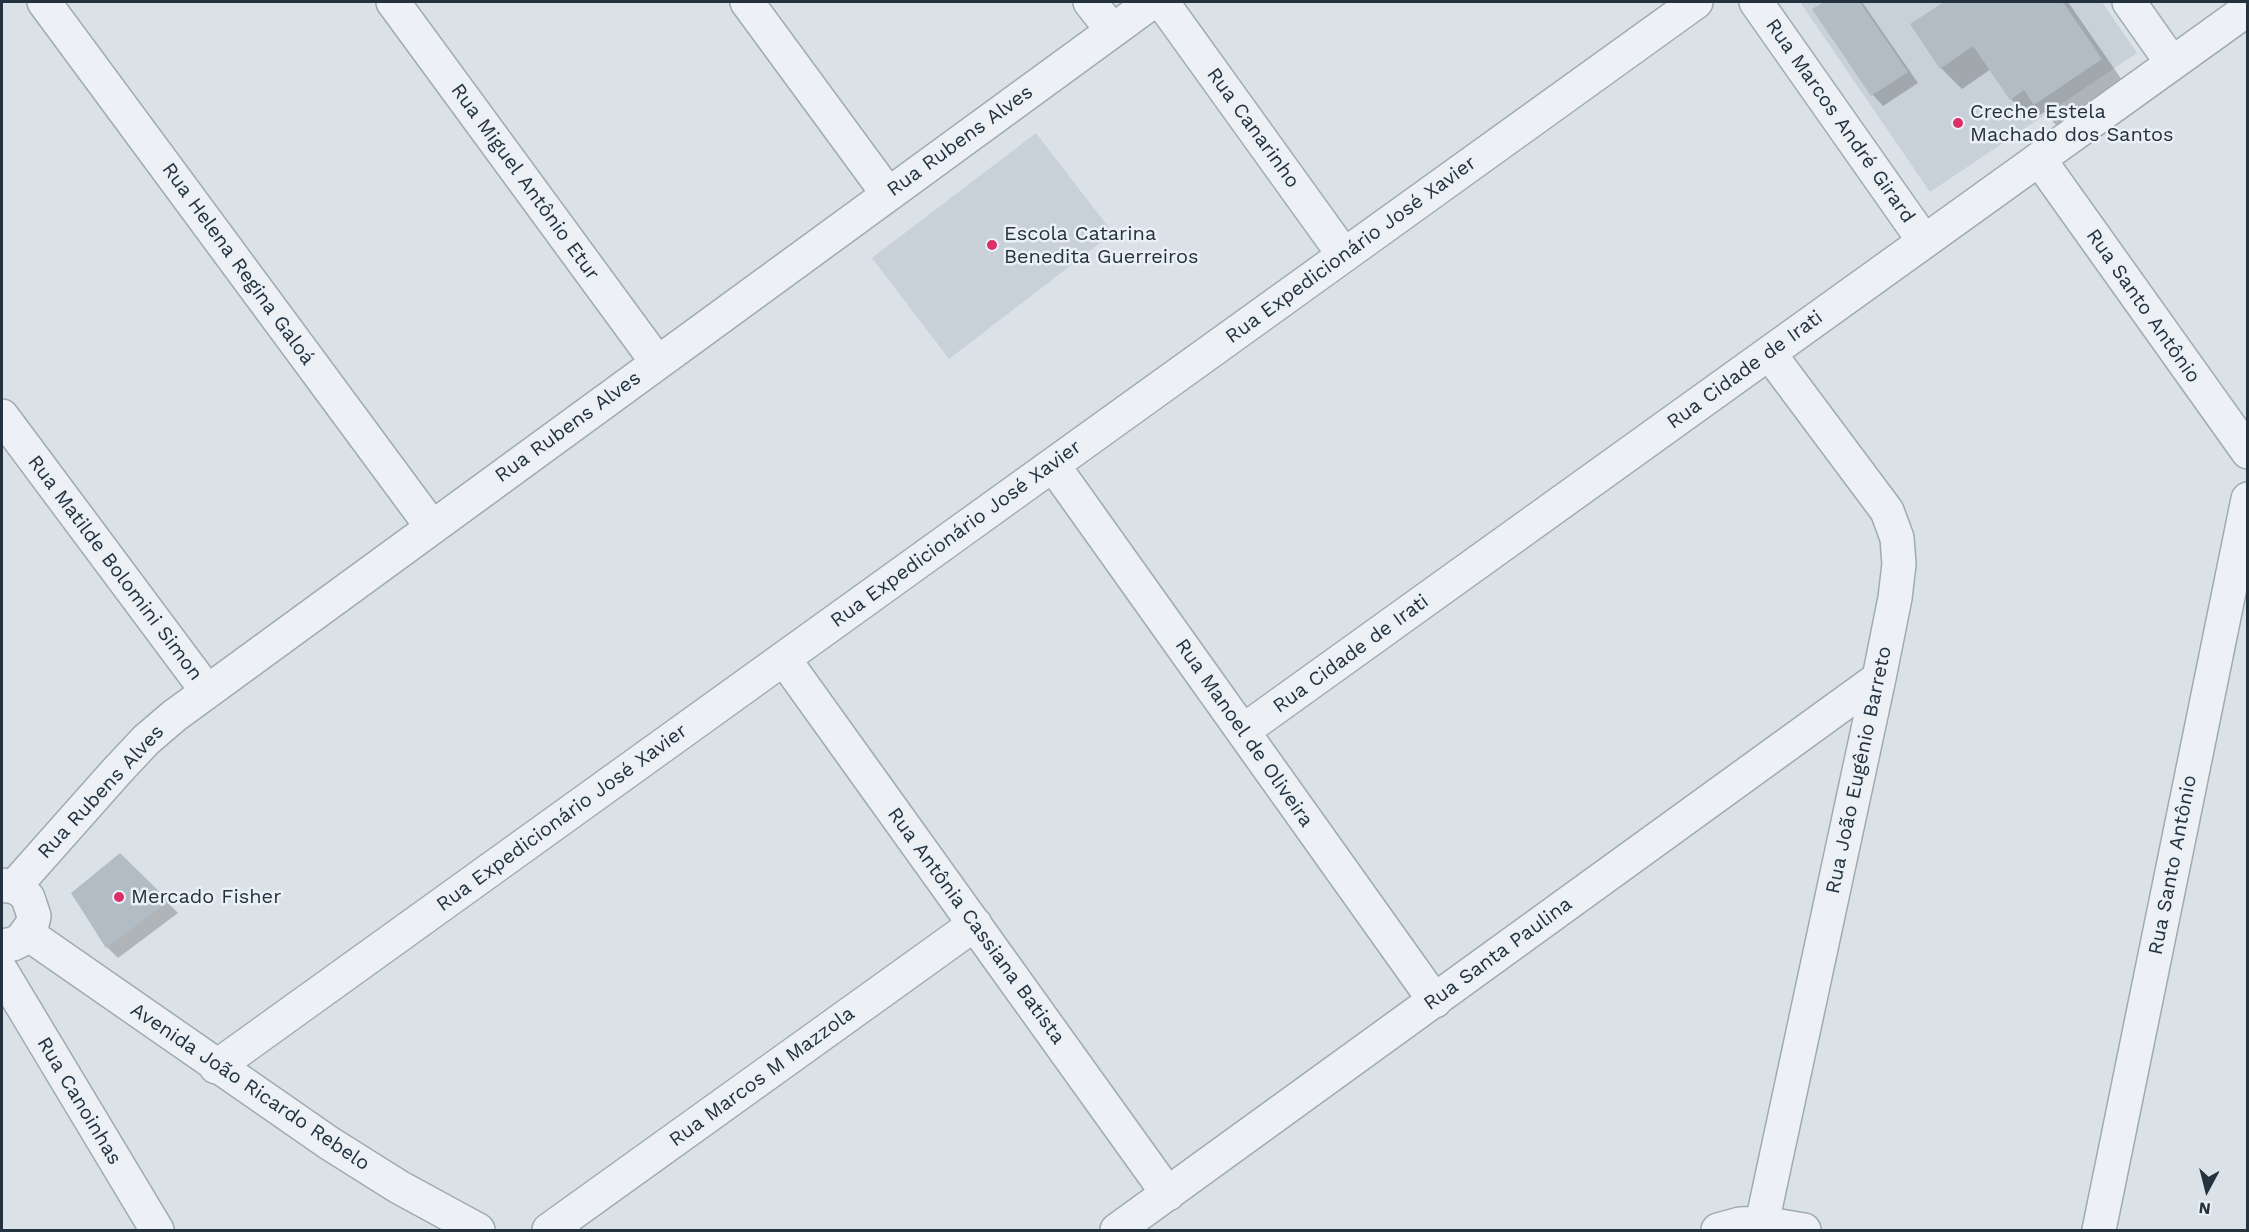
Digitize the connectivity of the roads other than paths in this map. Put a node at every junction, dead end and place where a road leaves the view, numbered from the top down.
1 (44, 2) edge
2 (393, 2) edge
3 (747, 2) edge
4 (1090, 2) edge
5 (1152, 2) edge
6 (1162, 2) edge
7 (1696, 2) edge
8 (1756, 2) edge
9 (2129, 2) edge
10 (2247, 9) edge
11 (1112, 30) junction
12 (2172, 63) junction
13 (2039, 159) junction
14 (888, 194) junction
15 (1924, 241) junction
16 (1344, 255) junction
17 (1769, 353) junction
18 (657, 362) junction
19 (2, 416) edge
20 (2247, 452) edge
21 (1053, 465) junction
22 (2247, 499) edge
23 (432, 527) junction
24 (784, 659) junction
25 (1879, 678) junction
26 (207, 691) junction
27 (1243, 731) junction
28 (8, 886) edge
29 (975, 924) junction
30 (15, 940) edge
31 (2, 972) edge
32 (1435, 1000) junction
33 (216, 1067) junction
34 (1168, 1194) junction
35 (1762, 1222) junction
36 (157, 1230) edge
37 (478, 1230) edge
38 (549, 1230) edge
39 (1117, 1230) edge
40 (1718, 1230) edge
41 (1804, 1230) edge
42 (2099, 1230) edge

1 - 23 street, Rua Helena Regina Galoá
2 - 18 street, Rua Miguel Antônio Etur
3 - 14 street
4 - 11 street
5 - 11 street, Rua Rubens Alves
6 - 16 street, Rua Canarinho
7 - 16 street, Rua Expedicionário José Xavier
8 - 15 street, Rua Marcos André Girard
9 - 12 street
10 - 12 street, Rua Cidade de Irati
11 - 14 street, Rua Rubens Alves
12 - 13 street, Rua Cidade de Irati
13 - 15 street, Rua Cidade de Irati
13 - 20 street, Rua Santo Antônio
14 - 18 street, Rua Rubens Alves
15 - 17 street, Rua Cidade de Irati
16 - 21 street, Rua Expedicionário José Xavier
17 - 25 street, Rua João Eugênio Barreto
17 - 27 street, Rua Cidade de Irati
18 - 23 street, Rua Rubens Alves
19 - 26 street, Rua Matilde Bolomini Simon
21 - 24 street, Rua Expedicionário José Xavier
21 - 27 street, Rua Manoel de Oliveira
22 - 42 street, Rua Santo Antônio
23 - 26 street, Rua Rubens Alves
24 - 29 street, Rua Antônia Cassiana Batista
24 - 33 street, Rua Expedicionário José Xavier
25 - 32 street, Rua Santa Paulina
25 - 35 street, Rua João Eugênio Barreto
26 - 28 street, Rua Rubens Alves
27 - 32 street, Rua Manoel de Oliveira
28 - 30 street
29 - 34 street, Rua Antônia Cassiana Batista
29 - 38 street, Rua Marcos M Mazzola
30 - 33 street, Avenida João Ricardo Rebelo
31 - 36 street, Rua Canoinhas
32 - 34 street, Rua Santa Paulina
33 - 37 street, Avenida João Ricardo Rebelo
34 - 39 street, Rua Santa Paulina
35 - 40 street
35 - 41 street

